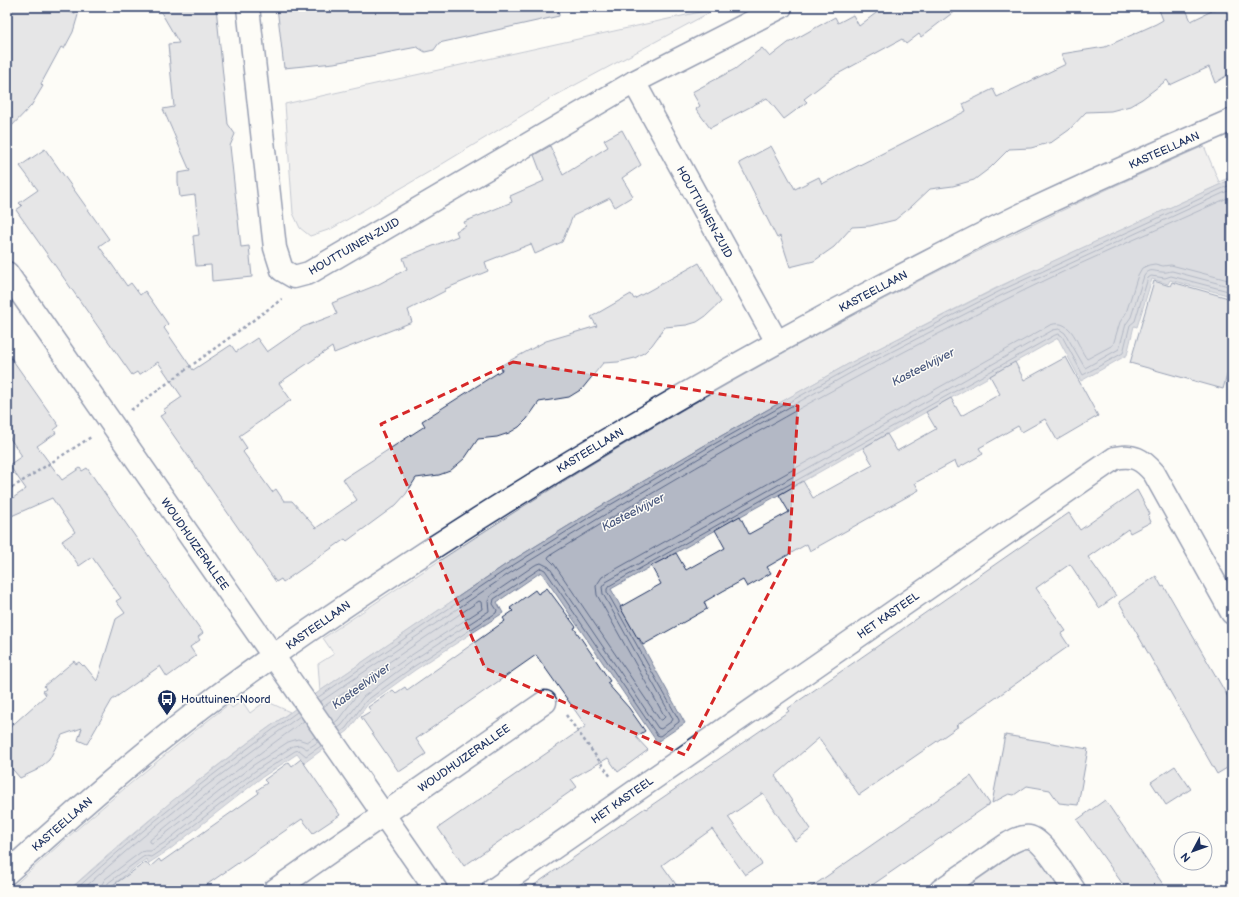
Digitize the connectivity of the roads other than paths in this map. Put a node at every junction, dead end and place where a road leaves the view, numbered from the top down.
1 (248, 7) edge
2 (782, 7) edge
3 (634, 82) junction
4 (1232, 120) edge
5 (7, 273) edge
6 (777, 342) junction
7 (1232, 613) edge
8 (273, 656) junction
9 (545, 702) road end
10 (384, 814) junction
11 (7, 873) edge
12 (275, 890) edge
13 (436, 890) edge
14 (492, 890) edge
15 (941, 890) edge
16 (1074, 890) edge

1 - 3 street, HOUTTUINEN-ZUID
2 - 3 street, HOUTTUINEN-ZUID
3 - 6 street, HOUTTUINEN-ZUID
4 - 6 street, KASTEELLAAN
5 - 8 street, WOUDHUIZERALLEE
6 - 8 street, KASTEELLAAN
7 - 14 street, HET KASTEEL
8 - 10 street, WOUDHUIZERALLEE
8 - 11 street, KASTEELLAAN
9 - 10 street, WOUDHUIZERALLEE
10 - 12 street, WOUDHUIZERALLEE
10 - 13 street, WOUDHUIZERALLEE
15 - 16 street

